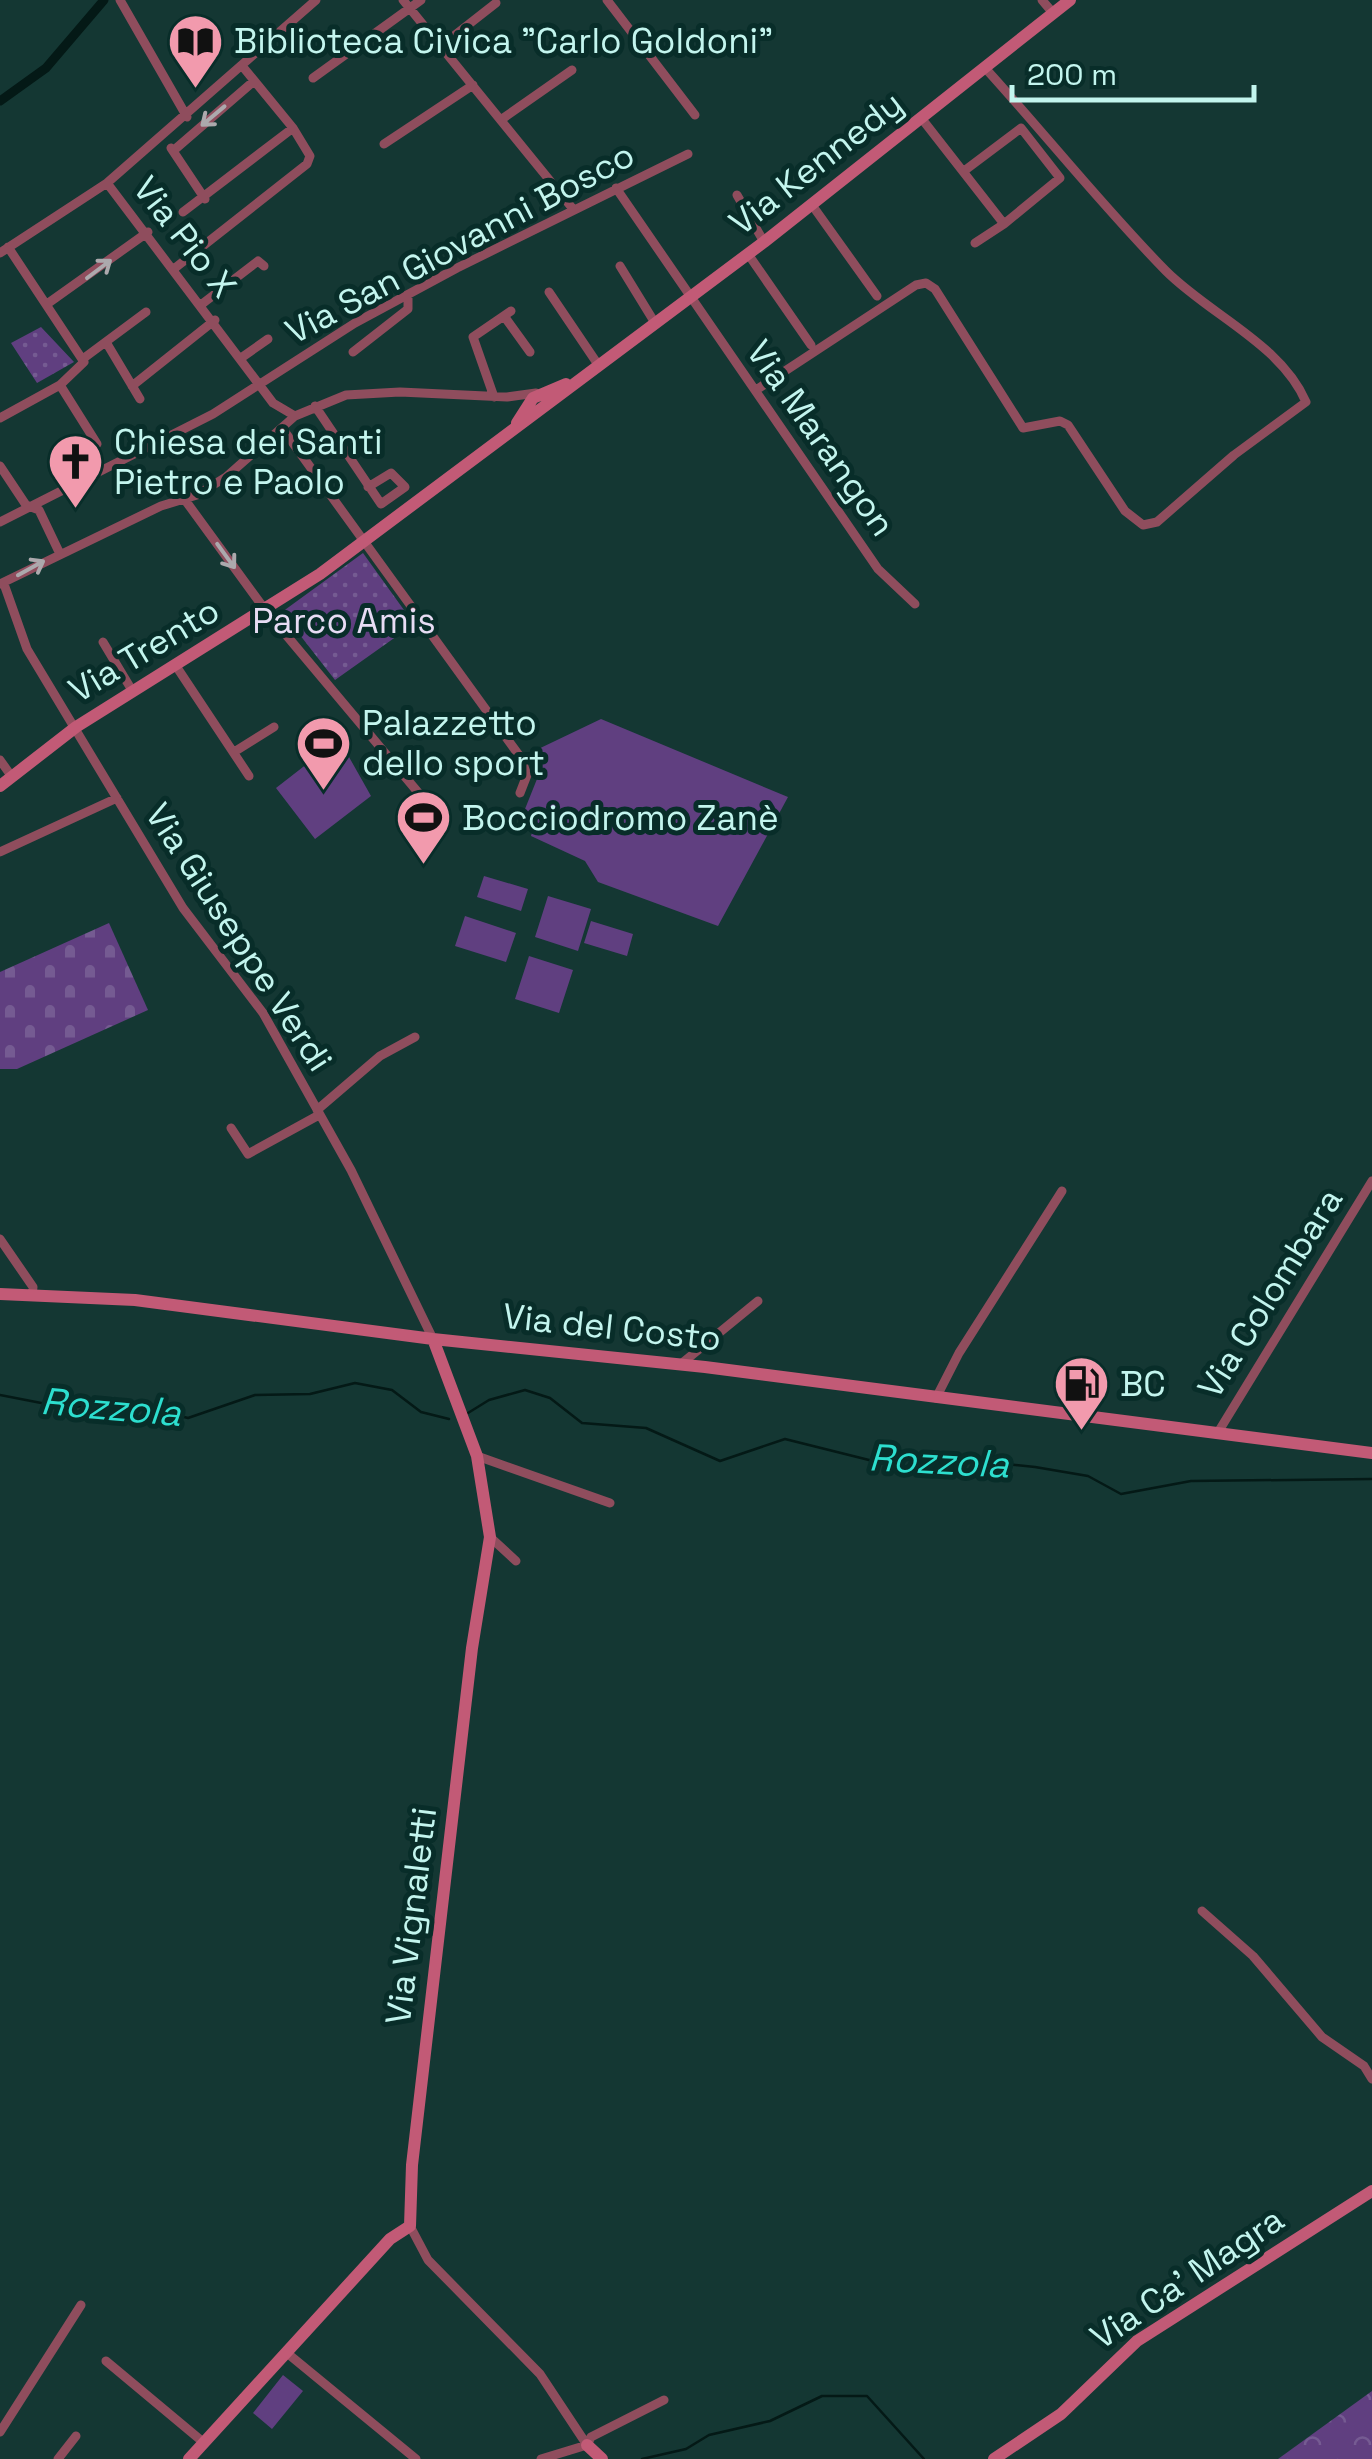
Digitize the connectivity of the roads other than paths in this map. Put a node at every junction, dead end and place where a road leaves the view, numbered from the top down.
1 (120, 0) edge
2 (316, 0) edge
3 (421, 0) edge
4 (607, 0) edge
5 (1042, 0) edge
6 (1070, 0) edge
7 (496, 3) dead end
8 (406, 4) edge
9 (1053, 13) junction
10 (441, 46) junction
11 (243, 68) junction
12 (986, 68) junction
13 (572, 70) dead end
14 (313, 78) dead end
15 (254, 81) junction
16 (472, 84) junction
17 (696, 116) dead end
18 (187, 117) junction
19 (502, 119) junction
20 (922, 120) junction
21 (293, 128) junction
22 (162, 138) junction
23 (384, 144) dead end
24 (173, 151) junction
25 (688, 154) dead end
26 (964, 171) junction
27 (108, 182) junction
28 (616, 188) junction
29 (736, 195) dead end
30 (206, 199) junction
31 (812, 205) junction
32 (573, 210) junction
33 (183, 212) dead end
34 (1004, 224) junction
35 (148, 232) junction
36 (764, 242) junction
37 (975, 243) dead end
38 (4, 250) edge
39 (748, 254) junction
40 (264, 266) dead end
41 (620, 266) dead end
42 (175, 268) junction
43 (550, 292) dead end
44 (408, 295) junction
45 (877, 296) dead end
46 (689, 298) junction
47 (47, 304) junction
48 (202, 304) junction
49 (146, 312) dead end
50 (215, 320) junction
51 (655, 323) junction
52 (268, 340) dead end
53 (106, 342) junction
54 (811, 346) dead end
55 (353, 352) dead end
56 (530, 352) dead end
57 (84, 358) junction
58 (241, 358) junction
59 (597, 368) junction
60 (60, 385) junction
61 (132, 386) junction
62 (260, 386) junction
63 (756, 390) junction
64 (494, 396) junction
65 (508, 397) junction
66 (550, 397) junction
67 (140, 398) dead end
68 (315, 406) junction
69 (531, 409) junction
70 (280, 411) junction
71 (295, 416) junction
72 (1, 418) edge
73 (282, 428) junction
74 (268, 438) junction
75 (97, 444) dead end
76 (0, 466) edge
77 (368, 487) junction
78 (405, 487) junction
79 (185, 500) junction
80 (414, 502) junction
81 (33, 507) junction
82 (0, 522) edge
83 (362, 544) junction
84 (60, 554) junction
85 (2, 584) edge
86 (915, 604) dead end
87 (266, 611) junction
88 (104, 642) dead end
89 (176, 666) junction
90 (134, 692) junction
91 (76, 727) junction
92 (274, 727) dead end
93 (234, 752) junction
94 (0, 760) edge
95 (12, 776) junction
96 (249, 776) dead end
97 (0, 786) edge
98 (520, 793) dead end
99 (117, 798) junction
100 (432, 809) dead end
101 (0, 852) edge
102 (415, 1037) dead end
103 (318, 1112) junction
104 (231, 1128) dead end
105 (1372, 1181) edge
106 (1062, 1192) dead end
107 (0, 1239) edge
108 (0, 1294) edge
109 (32, 1295) junction
110 (758, 1300) dead end
111 (433, 1340) junction
112 (681, 1364) junction
113 (936, 1398) junction
114 (1217, 1434) junction
115 (1372, 1453) edge
116 (476, 1456) junction
117 (610, 1503) dead end
118 (490, 1537) junction
119 (516, 1561) dead end
120 (1202, 1911) dead end
121 (1372, 2079) edge
122 (1372, 2191) edge
123 (410, 2226) junction
124 (82, 2305) dead end
125 (287, 2353) junction
126 (106, 2362) dead end
127 (664, 2400) dead end
128 (0, 2432) edge
129 (76, 2436) dead end
130 (203, 2442) junction
131 (587, 2445) junction
132 (58, 2459) edge
133 (189, 2459) edge
134 (416, 2459) edge
135 (541, 2459) edge
136 (602, 2459) edge
137 (994, 2459) edge

1 - 18 street
2 - 11 street
3 - 8 street
4 - 17 street
5 - 9 street
6 - 9 street, Via Kennedy
7 - 10 street
8 - 10 street
8 - 14 street
9 - 12 street, Via Kennedy
10 - 16 street
11 - 15 street
11 - 18 street
12 - 20 street, Via Kennedy
12 - 63 street
13 - 19 street
15 - 21 street
15 -> 24 street
16 - 19 street
16 - 23 street
18 - 22 street
19 - 32 street
20 - 26 street
20 - 31 street, Via Kennedy
21 - 30 street
21 - 42 street
22 - 24 street
22 - 27 street
24 - 30 street
25 - 28 street, Via San Giovanni Bosco
26 - 34 street
26 - 34 street
27 - 35 street, Via Pio X
27 - 38 street
28 - 32 street, Via San Giovanni Bosco
28 - 46 street, Via Marangon
29 - 36 street
30 - 33 street
31 - 36 street, Via Kennedy
31 - 45 street
32 - 44 street, Via San Giovanni Bosco
34 - 37 street
35 - 42 street, Via Pio X
47 -> 35 street
36 - 39 street, Via Kennedy
38 - 47 street
39 - 46 street, Via Kennedy
39 - 54 street
40 - 48 street
41 - 51 street
42 - 48 street, Via Pio X
43 - 59 street
44 - 55 street
44 - 62 street, Via San Giovanni Bosco
46 - 51 street, Via Kennedy
46 - 63 street, Via Marangon
47 - 57 street
48 - 50 street, Via Pio X
49 - 53 street
50 - 58 street, Via Pio X
50 - 61 street
51 - 59 street, Via Kennedy
52 - 58 street
53 - 57 street
53 - 61 street
56 - 64 street
57 - 60 street
58 - 62 street, Via Pio X
59 - 66 street, Via Kennedy
60 - 72 street
60 - 75 street
61 - 67 street
62 - 70 street, Via Pio X
62 - 81 street, Via San Giovanni Bosco
63 - 86 street, Via Marangon
64 - 65 street
64 - 68 street
65 - 66 street
65 - 69 street
66 - 69 street, Via Trento
68 - 71 street
68 - 77 street
69 - 80 street, Via Trento
70 - 71 street
70 - 74 street
71 - 73 street
73 - 74 street
73 - 83 street
74 - 79 street
76 - 81 street
77 - 78 street
77 - 78 street
78 - 80 street
79 - 84 street
79 -> 87 street
80 - 83 street, Via Trento
81 - 82 street, Via San Giovanni Bosco
81 - 84 street
83 - 87 street, Via Trento
83 - 98 street
85 -> 84 street
85 - 91 street, Via Giuseppe Verdi
87 - 89 street, Via Trento
87 - 100 street
88 - 90 street
89 - 90 street, Via Trento
89 - 93 street
90 - 91 street, Via Trento
91 - 95 street, Via Trento
91 - 99 street, Via Giuseppe Verdi
92 - 93 street
93 - 96 street
94 - 95 street
95 - 97 street, Via Trento
99 - 101 street
99 - 103 street, Via Giuseppe Verdi
102 - 103 street
103 - 104 street
103 - 111 street, Via Giuseppe Verdi
105 - 114 street, Via Colombara
106 - 113 street
107 - 109 street
108 - 109 street, Via del Costo
109 - 111 street, Via del Costo
110 - 112 street
111 - 112 street, Via del Costo
111 - 116 street, Via Vignaletti
112 - 113 street, Via del Costo
113 - 114 street, Via del Costo
114 - 115 street, Via del Costo
116 - 117 street
116 - 118 street, Via Vignaletti
118 - 119 street
118 - 123 street, Via Vignaletti
120 - 121 street
122 - 137 street, Via Ca' Magra
123 - 125 street
123 - 131 street
124 - 128 street
125 - 130 street
125 - 134 street
126 - 130 street
127 - 131 street
129 - 132 street
130 - 133 street
131 - 135 street
131 - 136 street

